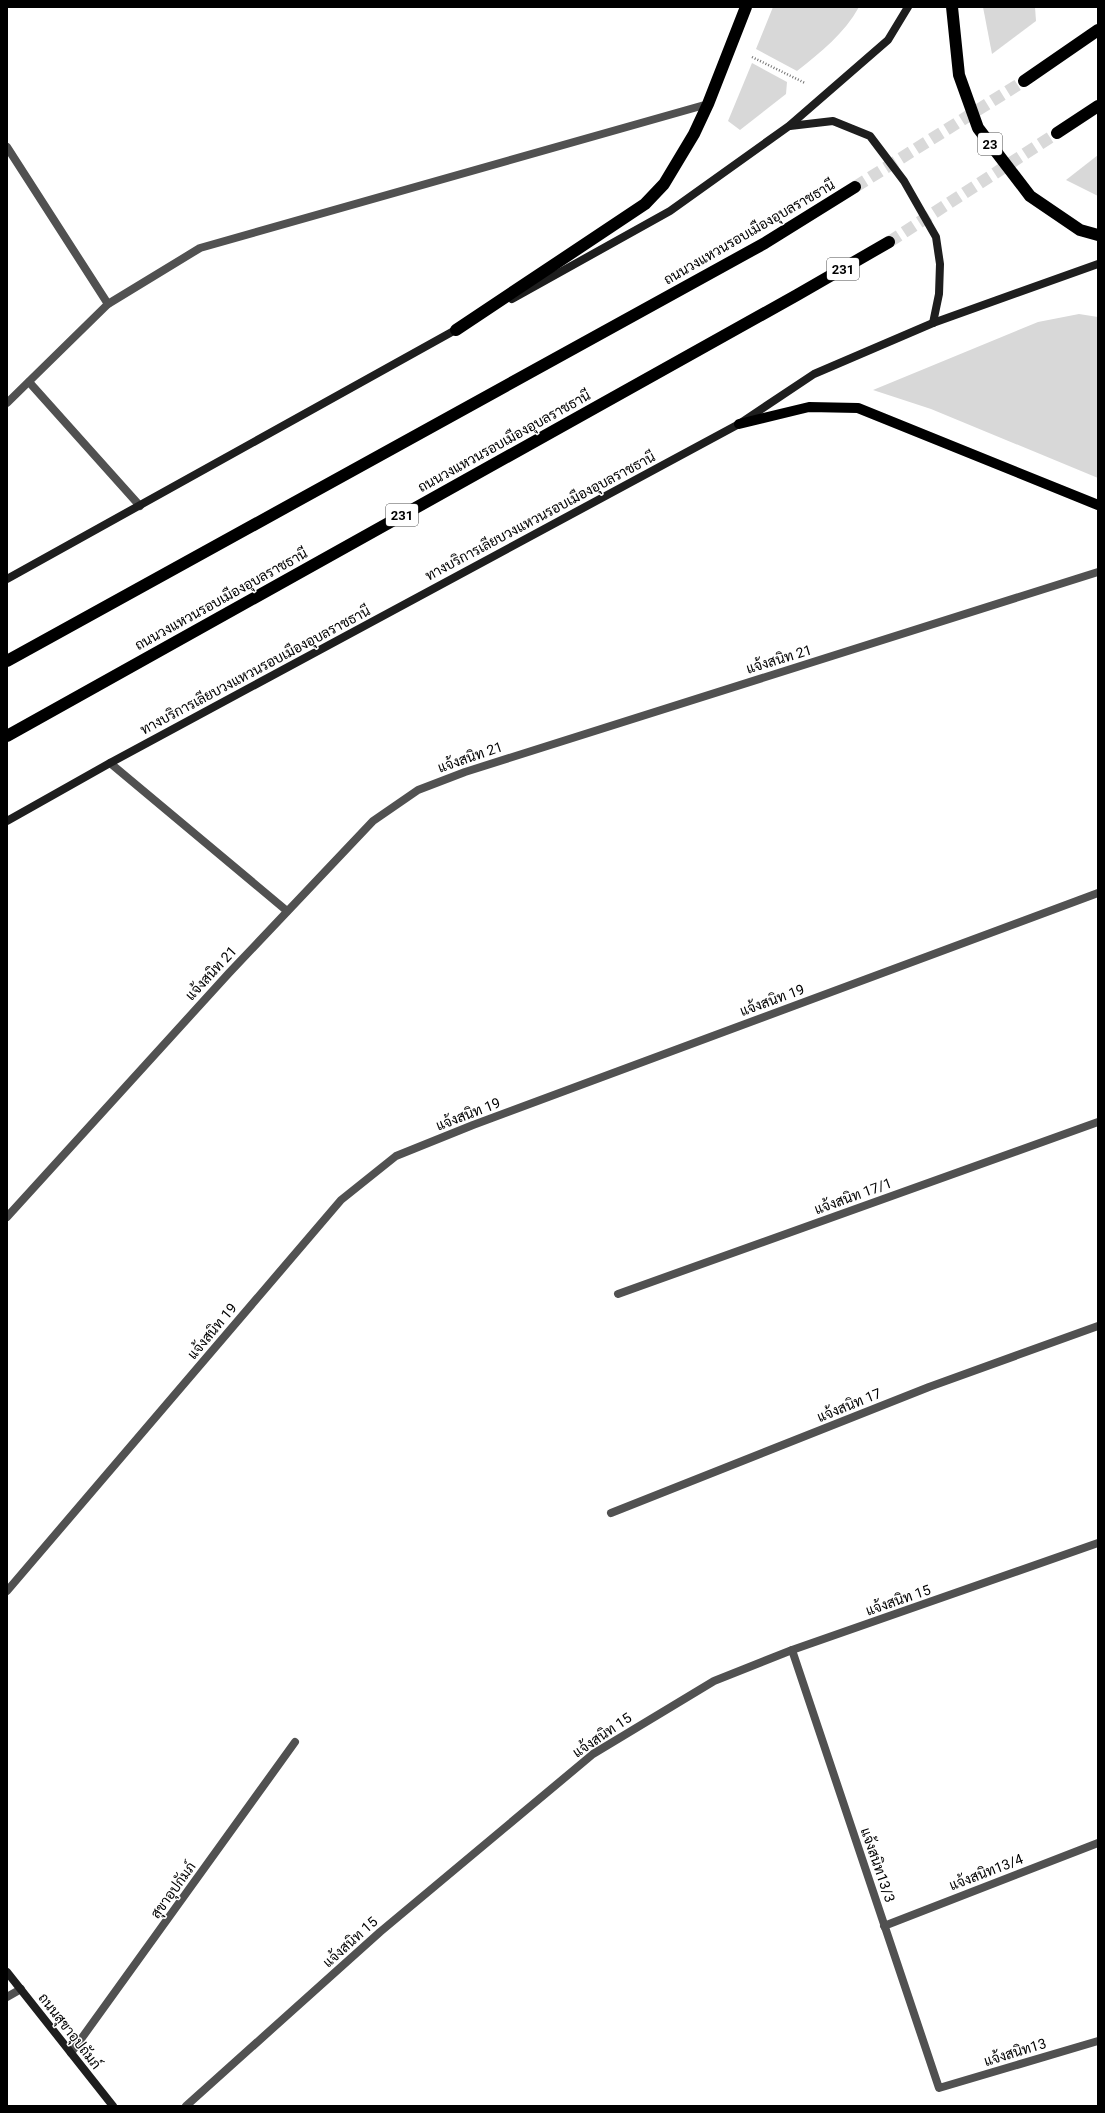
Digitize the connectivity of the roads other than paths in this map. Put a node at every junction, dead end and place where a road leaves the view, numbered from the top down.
1 (746, 7) edge
2 (908, 7) edge
3 (952, 7) edge
4 (1098, 30) edge
5 (1024, 81) tunnel mouth
6 (708, 104) junction
7 (1098, 106) edge
8 (789, 126) junction
9 (1057, 132) tunnel mouth
10 (7, 147) edge
11 (855, 187) tunnel mouth
12 (1098, 235) edge
13 (890, 242) tunnel mouth
14 (1098, 264) edge
15 (108, 304) junction
16 (933, 323) junction
17 (456, 330) junction
18 (29, 382) junction
19 (7, 403) edge
20 (739, 424) junction
21 (1098, 505) edge
22 (140, 506) junction
23 (1098, 572) edge
24 (7, 579) edge
25 (7, 661) edge
26 (7, 736) edge
27 (110, 763) junction
28 (7, 821) edge
29 (1098, 893) edge
30 (288, 910) junction
31 (1098, 1122) edge
32 (7, 1217) edge
33 (618, 1294) dead end
34 (1098, 1326) edge
35 (611, 1513) dead end
36 (1098, 1544) edge
37 (7, 1591) edge
38 (792, 1650) junction
39 (295, 1742) dead end
40 (1098, 1843) edge
41 (884, 1926) junction
42 (7, 1972) edge
43 (21, 1989) junction
44 (7, 1997) edge
45 (1098, 2040) edge
46 (71, 2053) junction
47 (939, 2088) joint
48 (113, 2106) edge
49 (186, 2106) edge

1 - 6 highway
2 - 8 main road
3 - 12 highway, 23
4 - 5 highway
6 - 15 street
6 - 17 highway
7 - 9 highway
8 - 16 main road
8 - 17 main road
10 - 15 street
11 - 25 highway, ถนนวงแหวนรอบเมืองอุบลราชธานี
13 - 26 highway, ถนนวงแหวนรอบเมืองอุบลราชธานี / 231
14 - 16 main road, ทางบริการเลียบวงแหวนรอบเมืองอุบลราชธานี
15 - 18 street
16 - 20 main road, ทางบริการเลียบวงแหวนรอบเมืองอุบลราชธานี
17 - 22 main road
18 - 19 street
18 - 22 street
20 - 21 main road
20 - 27 main road, ทางบริการเลียบวงแหวนรอบเมืองอุบลราชธานี
22 - 24 main road
23 - 30 street, แจ้งสนิท 21
27 - 28 main road, ทางบริการเลียบวงแหวนรอบเมืองอุบลราชธานี
27 - 30 street
29 - 37 street, แจ้งสนิท 19
30 - 32 street, แจ้งสนิท 21
31 - 33 street, แจ้งสนิท 17/1
34 - 35 street, แจ้งสนิท 17
36 - 38 street, แจ้งสนิท 15
38 - 41 street, แจ้งสนิท13/3
38 - 49 street, แจ้งสนิท 15
39 - 46 street, สุขาอุปกัมภ์
40 - 41 street, แจ้งสนิท13/4
41 - 47 street, แจ้งสนิท13/3
42 - 43 main road, ถนนสุขาอุปถัมภ์
43 - 44 street
43 - 46 main road, ถนนสุขาอุปถัมภ์
45 - 47 street, แจ้งสนิท13
46 - 48 main road, ถนนสุขาอุปถัมภ์

